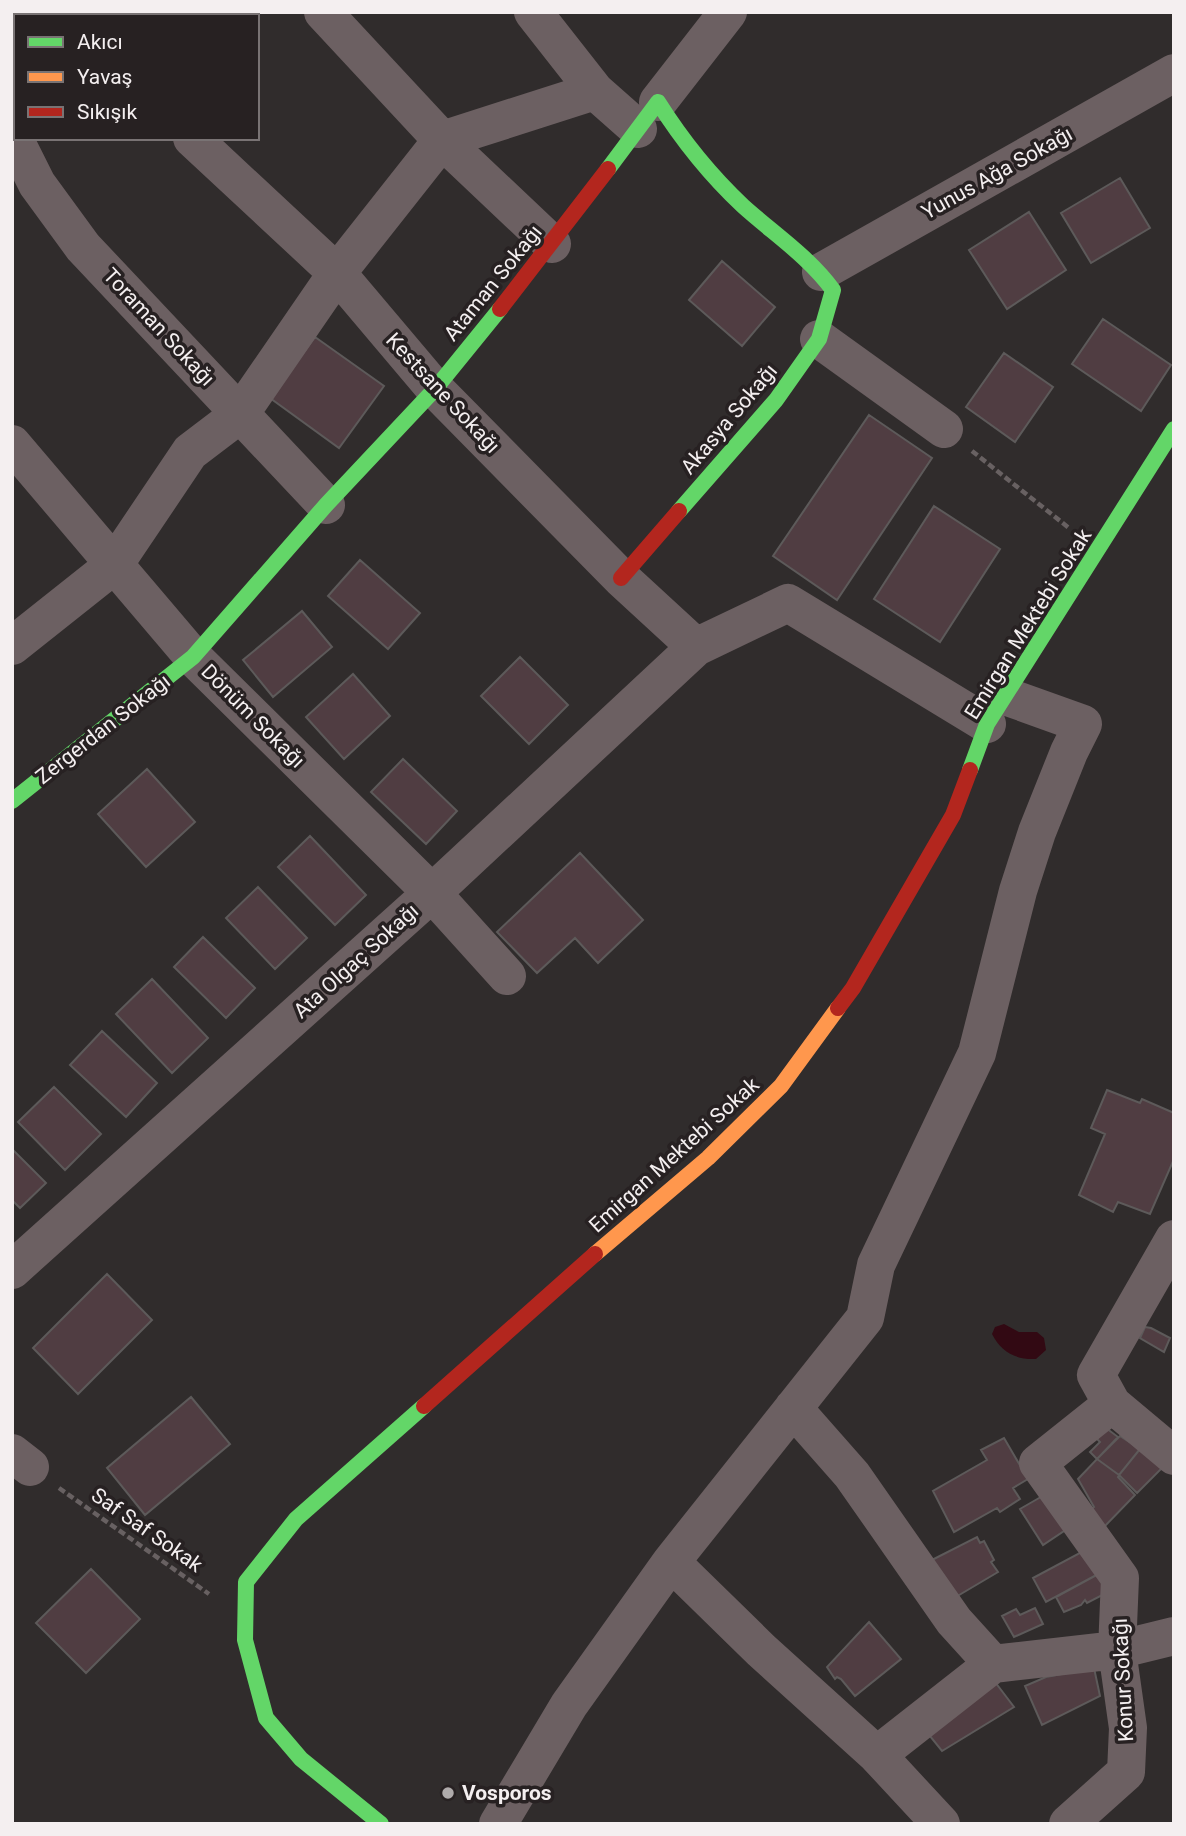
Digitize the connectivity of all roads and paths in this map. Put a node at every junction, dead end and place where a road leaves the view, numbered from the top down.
1 (323, 12) edge
2 (533, 12) edge
3 (728, 12) edge
4 (1174, 74) edge
5 (595, 91) junction
6 (648, 115) junction
7 (442, 139) junction
8 (15, 140) edge
9 (194, 140) edge
10 (552, 244) junction
11 (821, 272) junction
12 (337, 273) junction
13 (819, 338) junction
14 (435, 389) junction
15 (240, 414) junction
16 (944, 429) joint
17 (1174, 429) edge
18 (12, 444) edge
19 (326, 505) junction
20 (1098, 551) junction
21 (114, 565) junction
22 (621, 578) junction
23 (12, 646) edge
24 (695, 647) junction
25 (193, 657) junction
26 (996, 710) junction
27 (12, 801) edge
28 (432, 893) junction
29 (507, 976) dead end
30 (1174, 1239) edge
31 (12, 1270) edge
32 (1111, 1404) junction
33 (793, 1408) junction
34 (1174, 1456) edge
35 (21, 1460) edge
36 (671, 1562) junction
37 (245, 1619) junction
38 (1174, 1636) edge
39 (1118, 1650) junction
40 (993, 1664) junction
41 (877, 1755) junction
42 (381, 1824) edge
43 (498, 1824) edge
44 (941, 1824) edge
45 (1068, 1824) edge

1 - 7 street
2 - 5 street
3 - 6 street
4 - 11 street, Yunus Ağa Sokağı
5 - 6 street
5 - 7 street
6 - 10 street, Ataman Sokağı
6 - 11 street
7 - 10 street
7 - 12 street
8 - 15 street, Toraman Sokağı
9 - 12 street, Kestsane Sokağı
10 - 14 street, Ataman Sokağı
11 - 13 street, Akasya Sokağı
12 - 14 street, Kestsane Sokağı
12 - 15 street
13 - 16 street
13 - 22 street, Akasya Sokağı
14 - 19 street, Ataman Sokağı
14 - 22 street, Kestsane Sokağı
15 - 19 street, Toraman Sokağı
15 - 21 street
16 - 20 path
17 - 20 street, Emirgan Mektebi Sokak
18 - 21 street, Dönüm Sokağı
19 - 25 street, Ataman Sokağı
20 - 26 street, Emirgan Mektebi Sokak
21 - 23 street
21 - 25 street, Dönüm Sokağı
22 - 24 street, Kestsane Sokağı
24 - 26 street, Ata Olgaç Sokağı
24 - 28 street, Ata Olgaç Sokağı
25 - 27 street, Zergerdan Sokağı
25 - 28 street, Dönüm Sokağı
26 - 33 street
26 - 37 street, Emirgan Mektebi Sokak
28 - 29 street, Dönüm Sokağı
28 - 31 street, Ata Olgaç Sokağı
30 - 32 street
32 - 34 street
32 - 39 street, Konur Sokağı
33 - 36 street
33 - 40 street
35 - 37 path, Saf Saf Sokak
36 - 41 street
36 - 43 street
37 - 42 street, Emirgan Mektebi Sokak
38 - 39 street
39 - 40 street
39 - 45 street, Konur Sokağı
40 - 41 street
41 - 44 street

